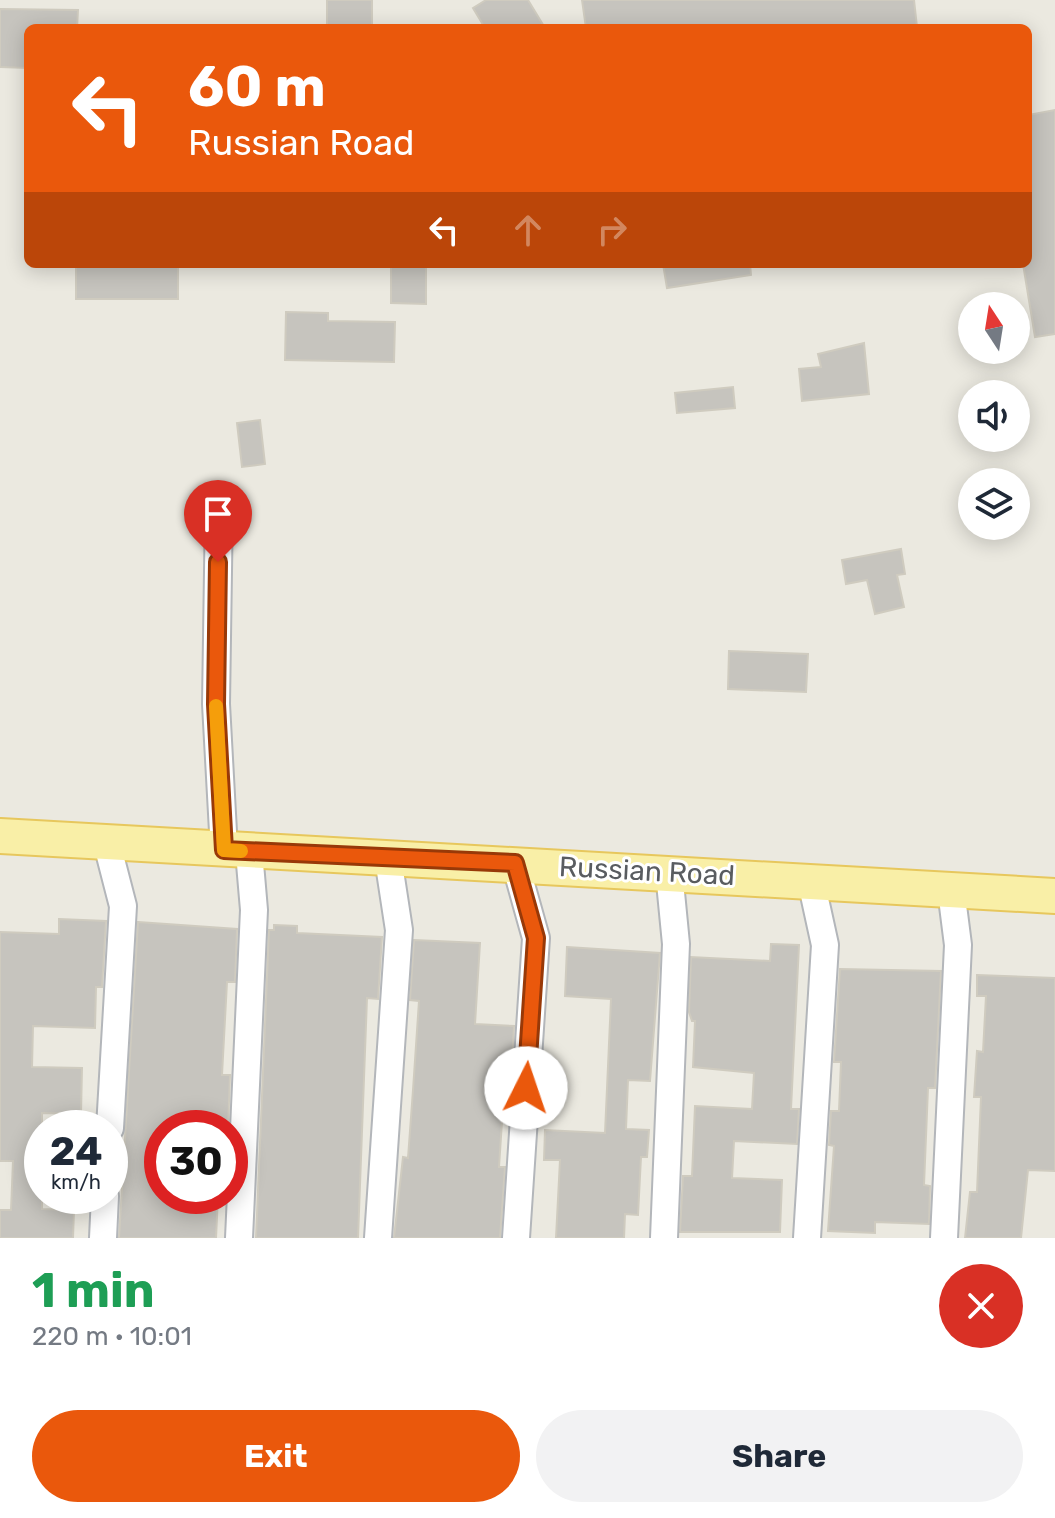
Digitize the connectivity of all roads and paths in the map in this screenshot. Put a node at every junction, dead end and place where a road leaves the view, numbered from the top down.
1 (219, 505) dead end
2 (0, 836) edge
3 (107, 844) junction
4 (237, 851) junction
5 (388, 858) junction
6 (515, 863) junction
7 (669, 872) junction
8 (811, 881) junction
9 (951, 890) junction
10 (1055, 896) edge
11 (111, 1110) edge
12 (104, 1214) edge
13 (103, 1238) edge
14 (239, 1238) edge
15 (378, 1238) edge
16 (516, 1238) edge
17 (664, 1238) edge
18 (807, 1238) edge
19 (944, 1238) edge

1 - 4 street
2 - 3 main road, Russian Road
3 - 4 main road, Russian Road
3 - 11 street
4 - 5 main road, Russian Road
4 - 14 street
5 - 6 main road, Russian Road
5 - 15 street
6 - 7 main road, Russian Road
6 - 16 street
7 - 8 main road, Russian Road
7 - 17 street
8 - 9 main road, Russian Road
8 - 18 street
9 - 10 main road, Russian Road
9 - 19 street
12 - 13 street

